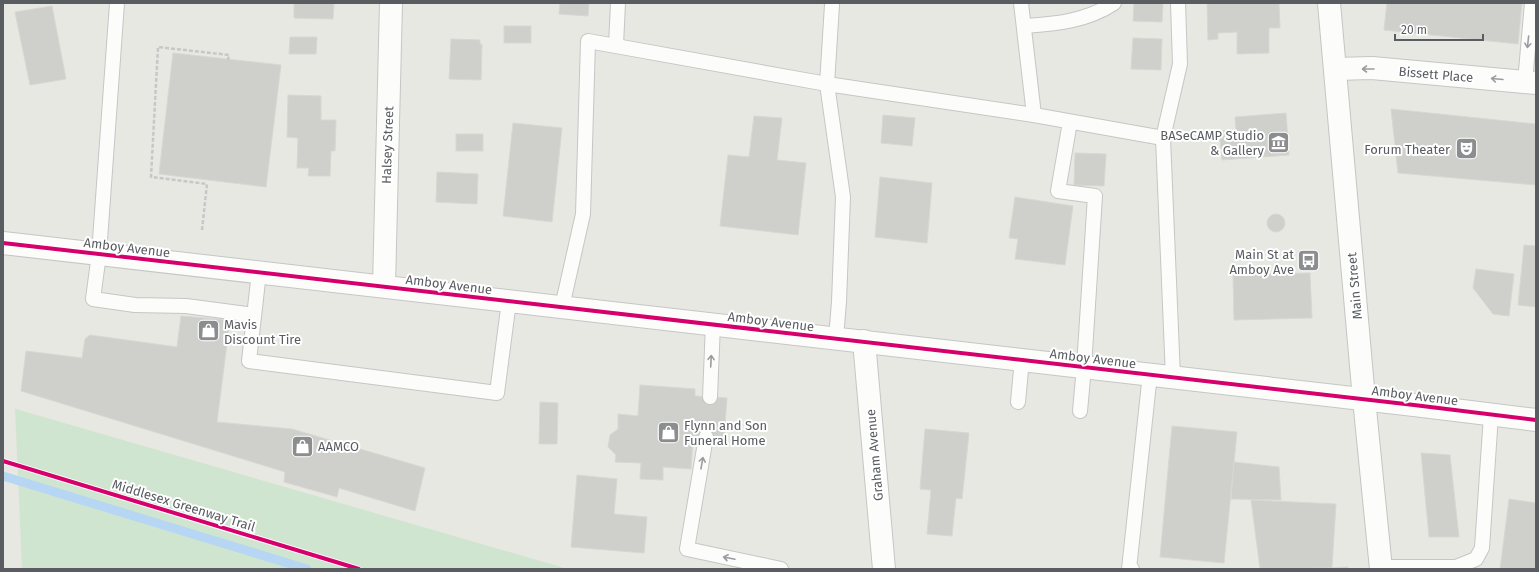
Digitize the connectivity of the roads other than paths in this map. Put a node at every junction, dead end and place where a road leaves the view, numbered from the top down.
1 (117, 3) edge
2 (391, 3) edge
3 (618, 3) edge
4 (1022, 3) edge
5 (1114, 3) edge
6 (1178, 3) edge
7 (1329, 3) edge
8 (1532, 3) edge
9 (830, 4) edge
10 (1025, 26) junction
11 (616, 45) junction
12 (1335, 69) junction
13 (1530, 83) edge
14 (827, 84) junction
15 (1034, 115) junction
16 (1070, 122) junction
17 (1163, 138) junction
18 (3, 243) edge
19 (99, 254) junction
20 (259, 272) junction
21 (384, 286) junction
22 (508, 301) junction
23 (562, 307) junction
24 (254, 315) junction
25 (713, 324) junction
26 (836, 338) junction
27 (864, 341) junction
28 (1022, 359) junction
29 (1084, 367) junction
30 (1150, 374) junction
31 (1173, 377) junction
32 (710, 397) dead end
33 (1364, 399) junction
34 (1018, 402) dead end
35 (1080, 411) dead end
36 (1491, 415) junction
37 (1536, 420) edge
38 (706, 437) dead end
39 (1381, 568) edge
40 (781, 569) edge
41 (884, 569) edge
42 (1132, 569) edge

1 - 19 lane
2 - 21 street, Halsey Street
3 - 11 lane
4 - 10 lane
5 - 10 lane
6 - 17 lane
7 - 12 street, Main Street
8 -> 13 lane
9 - 14 lane
10 - 15 lane
11 - 14 lane
11 - 23 lane
13 -> 12 street, Bissett Place
12 - 33 street, Main Street
14 - 15 lane
14 - 26 lane
15 - 16 lane
16 - 17 lane
16 - 29 lane
17 - 31 lane
18 - 19 street, Amboy Avenue
19 - 20 street, Amboy Avenue
19 - 24 lane
20 - 21 street, Amboy Avenue
20 - 24 lane
21 - 22 street, Amboy Avenue
22 - 23 street, Amboy Avenue
22 - 24 lane
23 - 25 street, Amboy Avenue
25 - 26 street, Amboy Avenue
32 -> 25 lane
26 - 27 street, Amboy Avenue
27 - 28 street, Amboy Avenue
27 - 41 street, Graham Avenue
28 - 29 street, Amboy Avenue
28 - 34 lane
29 - 30 street, Amboy Avenue
29 - 35 lane
30 - 31 street, Amboy Avenue
30 - 42 lane
31 - 33 street, Amboy Avenue
33 - 36 street, Amboy Avenue
33 - 39 street, Main Street
36 - 37 street, Amboy Avenue
36 - 39 lane
40 -> 38 lane

